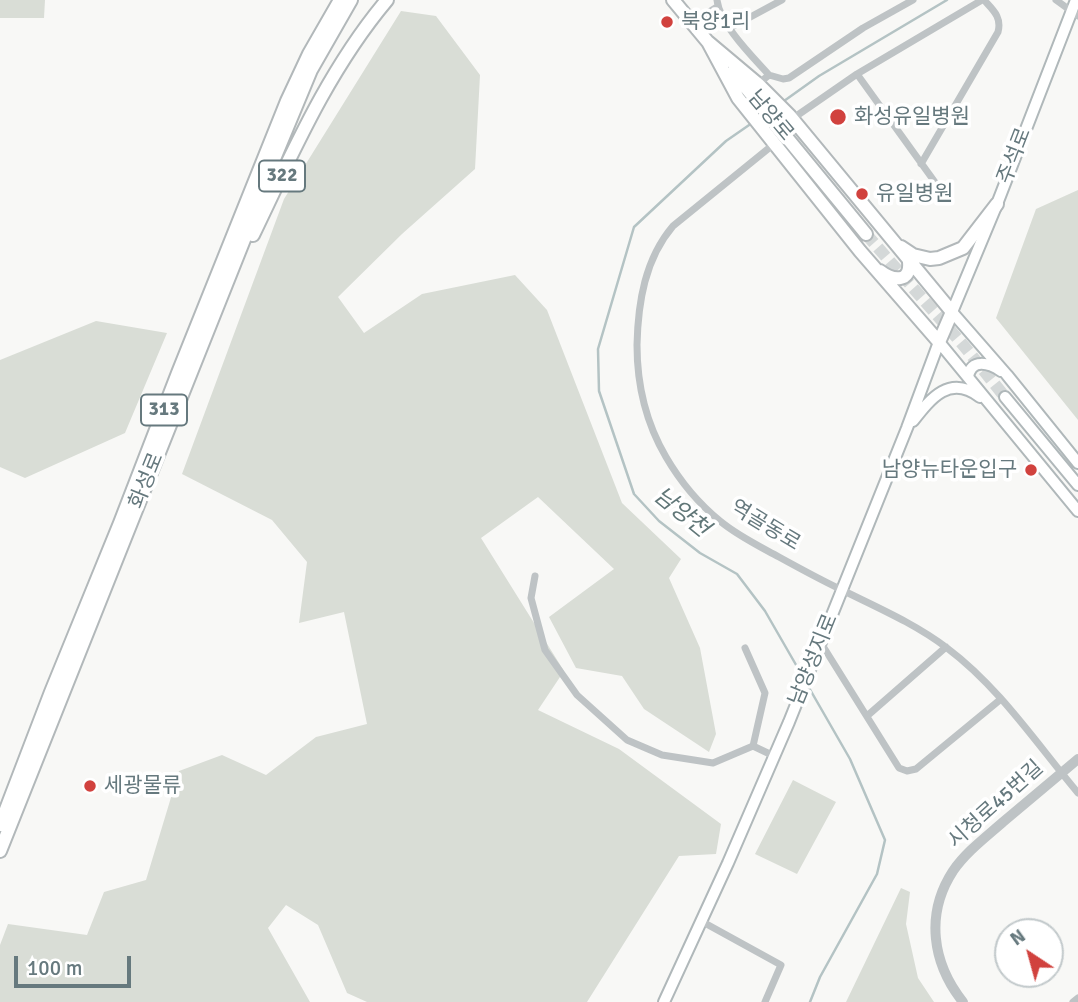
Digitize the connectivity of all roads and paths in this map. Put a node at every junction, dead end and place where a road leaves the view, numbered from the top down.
1 (334, 0) edge
2 (340, 0) edge
3 (351, 0) edge
4 (387, 0) edge
5 (673, 0) edge
6 (782, 0) edge
7 (913, 0) edge
8 (983, 0) edge
9 (1056, 0) edge
10 (717, 4) edge
11 (1075, 9) edge
12 (331, 15) junction
13 (692, 23) junction
14 (730, 28) junction
15 (708, 42) junction
16 (857, 74) junction
17 (769, 75) junction
18 (760, 92) junction
19 (791, 118) junction
20 (771, 140) junction
21 (921, 164) junction
22 (942, 192) dead end
23 (997, 204) junction
24 (866, 234) tunnel mouth
25 (889, 238) junction
26 (860, 251) junction
27 (909, 262) junction
28 (952, 312) junction
29 (939, 342) junction
30 (194, 362) junction
31 (1007, 375) junction
32 (968, 377) junction
33 (1005, 397) tunnel mouth
34 (989, 404) junction
35 (906, 428) junction
36 (1078, 463) edge
37 (1078, 485) edge
38 (1078, 510) edge
39 (535, 576) dead end
40 (842, 590) junction
41 (821, 643) junction
42 (946, 647) junction
43 (745, 648) dead end
44 (1001, 699) junction
45 (867, 716) junction
46 (753, 746) junction
47 (774, 756) junction
48 (1078, 759) edge
49 (1061, 773) junction
50 (1078, 793) edge
51 (0, 825) edge
52 (0, 851) edge
53 (701, 921) junction
54 (1078, 998) edge
55 (664, 1002) edge
56 (765, 1002) edge
57 (963, 1002) edge
58 (1073, 1002) edge

1 - 12 main road
2 - 12 main road, 화성로 / 313
3 - 30 main road, 화성로 / 313
4 - 30 main road, 322
5 - 13 main road, 남양로
6 - 14 street
7 - 17 street
8 - 16 street
8 - 21 street
9 - 11 street
10 - 13 street
10 - 14 street
11 - 23 main road, 주석로
12 - 51 main road, 화성로 / 313
13 - 15 main road, 남양로
14 - 17 street
15 - 18 main road, 남양로
15 - 20 main road
16 - 19 street
16 - 21 street
17 - 18 street
18 - 19 main road
18 - 24 main road, 남양로
19 - 25 main road
20 - 26 main road
20 - 40 street, 역골동로
21 - 22 street
23 - 25 main road
23 - 28 main road, 주석로
25 - 27 main road
26 - 27 main road
26 - 29 main road
27 - 28 main road
28 - 29 main road, 남양성지로
28 - 31 main road
29 - 32 main road
29 - 35 main road, 남양성지로
30 - 52 main road, 화성로 / 313
31 - 32 main road
31 - 36 main road
32 - 34 main road
33 - 37 main road
34 - 35 main road
34 - 38 main road
35 - 40 main road, 남양성지로
39 - 46 street
40 - 41 main road, 남양성지로
40 - 42 street, 역골동로
41 - 45 street
41 - 47 main road, 남양성지로
42 - 44 street, 역골동로
42 - 45 street
43 - 46 street
44 - 45 street
44 - 49 street, 역골동로
46 - 47 street
47 - 53 main road, 남양성지로
48 - 49 street, 시청로45번길
49 - 50 street, 역골동로
49 - 57 street, 시청로45번길
53 - 55 main road, 남양성지로
53 - 56 street
54 - 58 street

